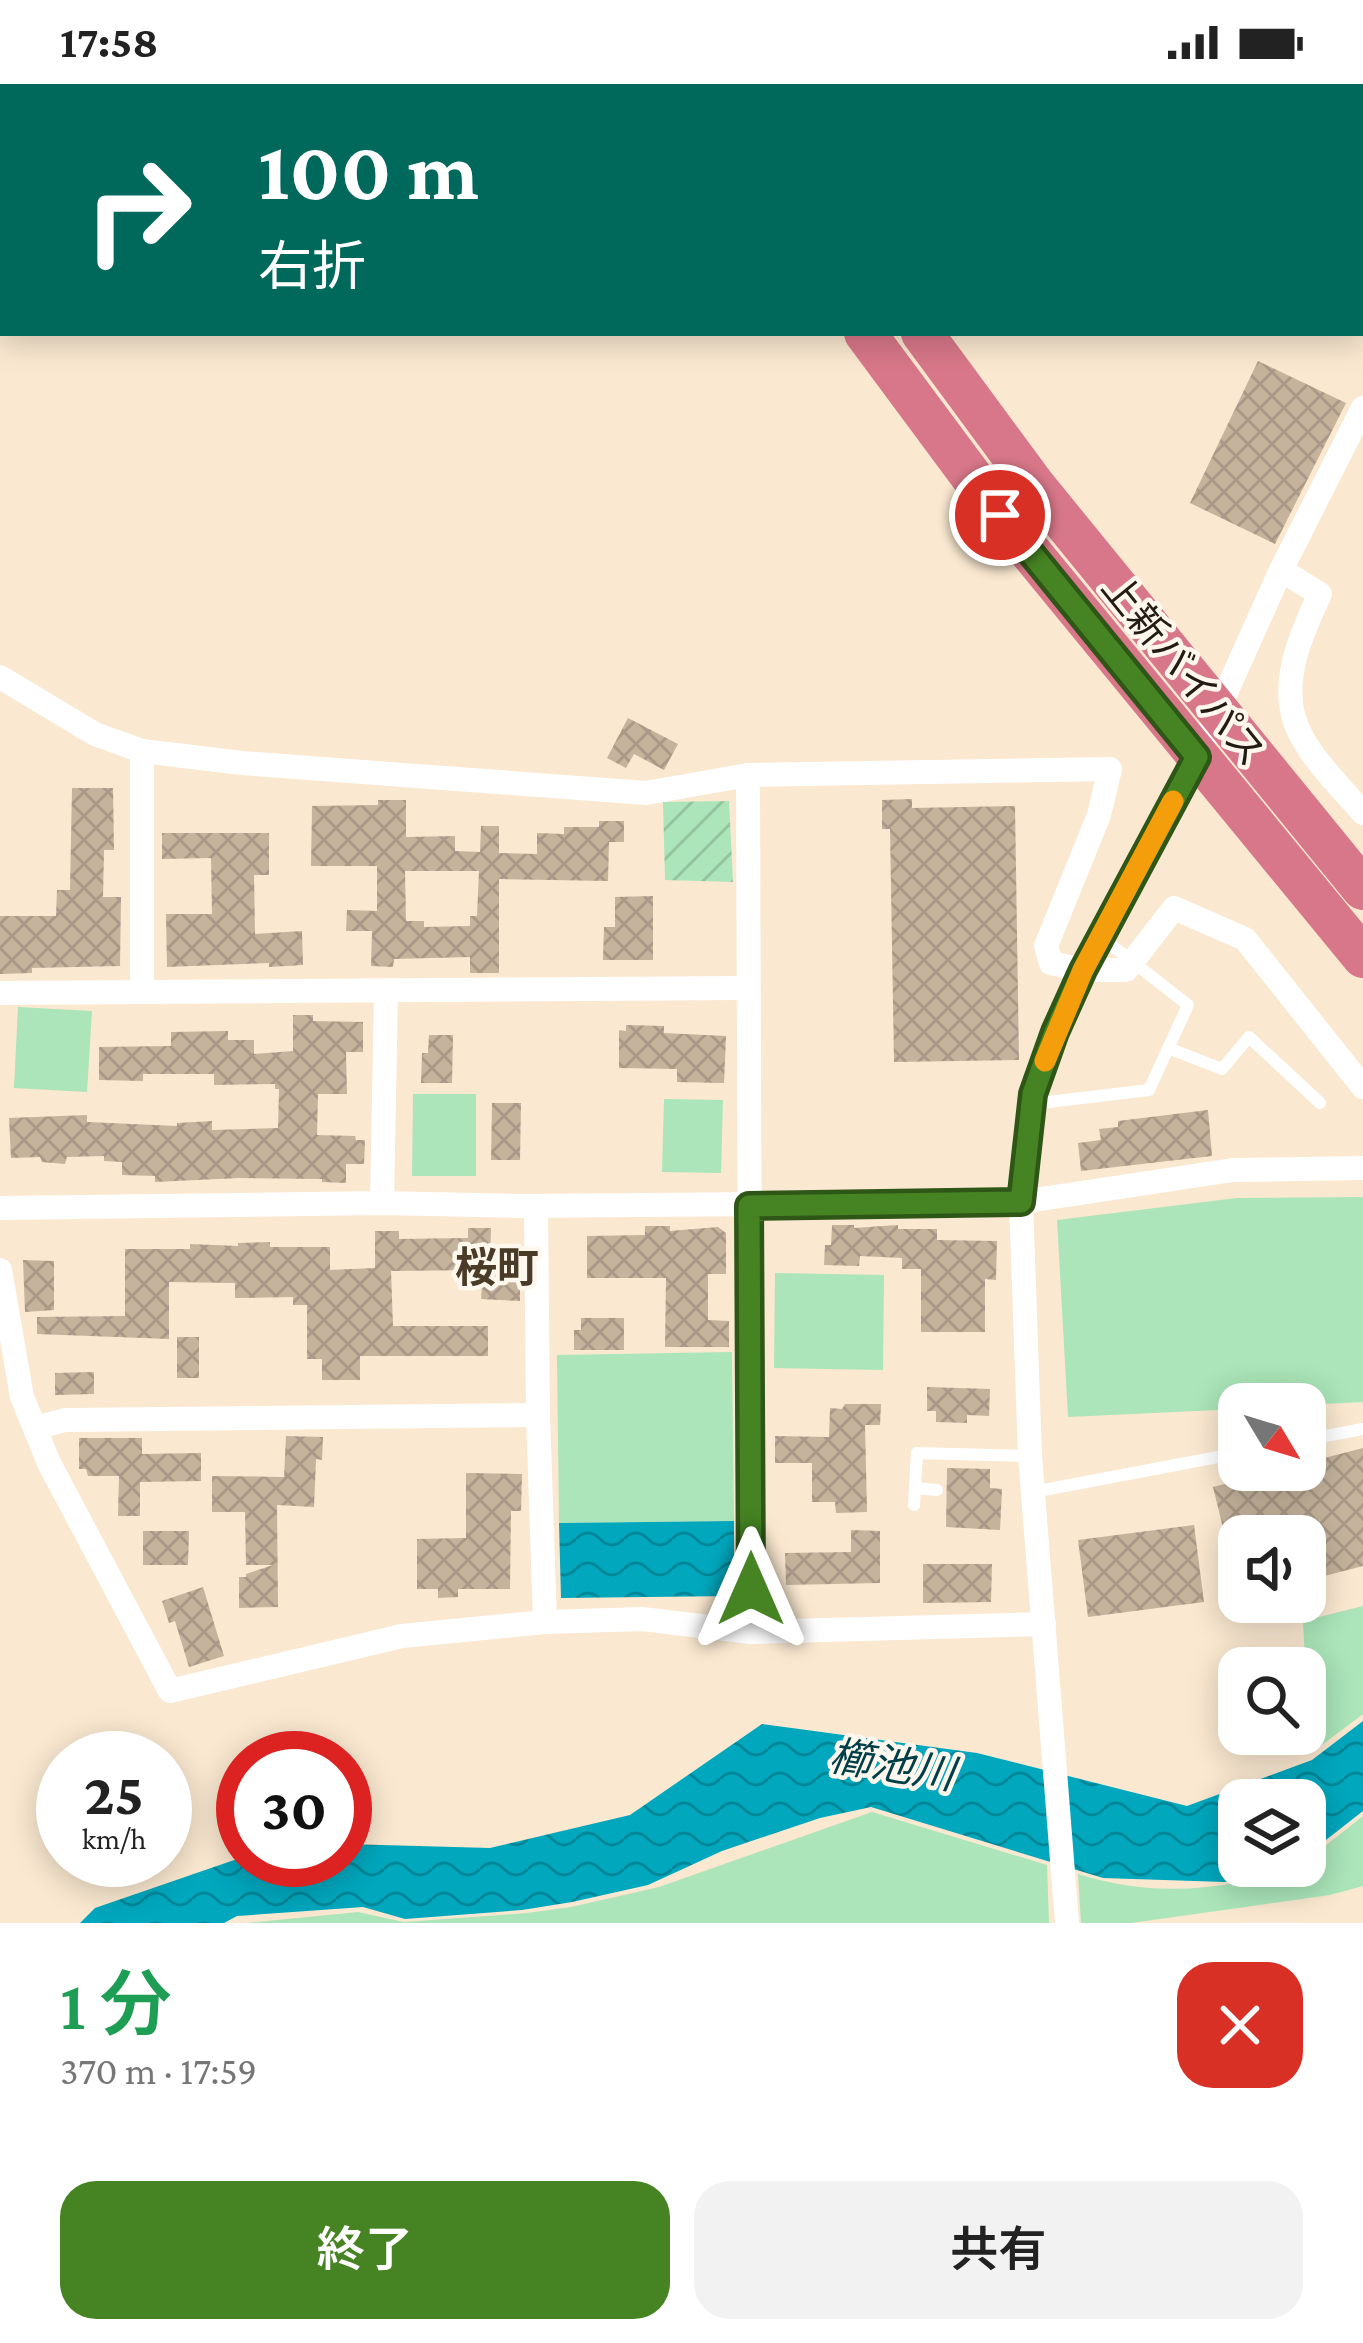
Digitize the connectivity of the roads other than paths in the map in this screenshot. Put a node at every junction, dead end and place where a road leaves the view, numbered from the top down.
1 (867, 336) edge
2 (924, 336) edge
3 (1363, 408) edge
4 (1281, 569) junction
5 (0, 677) edge
6 (1217, 713) junction
7 (142, 752) junction
8 (1197, 757) junction
9 (748, 775) junction
10 (1363, 813) edge
11 (1363, 889) edge
12 (1101, 937) junction
13 (1363, 957) edge
14 (1131, 962) junction
15 (1083, 970) junction
16 (747, 988) junction
17 (386, 991) junction
18 (142, 992) junction
19 (0, 993) edge
20 (1168, 1048) junction
21 (1363, 1088) edge
22 (1320, 1103) dead end
23 (1032, 1104) junction
24 (1363, 1168) edge
25 (1021, 1202) junction
26 (382, 1203) junction
27 (536, 1206) junction
28 (749, 1206) junction
29 (0, 1208) edge
30 (0, 1270) edge
31 (538, 1415) junction
32 (34, 1428) junction
33 (1363, 1429) edge
34 (1326, 1436) edge
35 (1030, 1456) junction
36 (1218, 1457) edge
37 (915, 1489) junction
38 (937, 1490) dead end
39 (1033, 1492) junction
40 (914, 1505) dead end
41 (545, 1622) junction
42 (1044, 1624) junction
43 (751, 1632) junction
44 (1067, 1923) edge

1 - 8 highway, 上新バイパス
2 - 6 highway, 上新バイパス
3 - 4 street
4 - 6 street
4 - 10 street
5 - 7 street
6 - 8 street
6 - 11 highway, 上新バイパス
7 - 9 street
7 - 18 street
8 - 12 street
8 - 13 highway, 上新バイパス
9 - 15 street
9 - 16 street
12 - 14 lane
12 - 15 street
14 - 15 street
14 - 20 lane
14 - 21 street
15 - 23 street
16 - 17 street
16 - 28 street
17 - 18 street
17 - 26 street
18 - 19 street
20 - 22 lane
20 - 23 lane
23 - 25 street
24 - 25 street
25 - 28 street
25 - 35 street
26 - 27 street
26 - 29 street
27 - 28 street
27 - 31 street
28 - 43 street
30 - 32 street
31 - 32 street
31 - 41 street
32 - 41 street
33 - 34 lane
35 - 37 lane
35 - 39 street
36 - 39 lane
37 - 38 lane
37 - 40 lane
39 - 42 street
41 - 43 street
42 - 43 street
42 - 44 street

